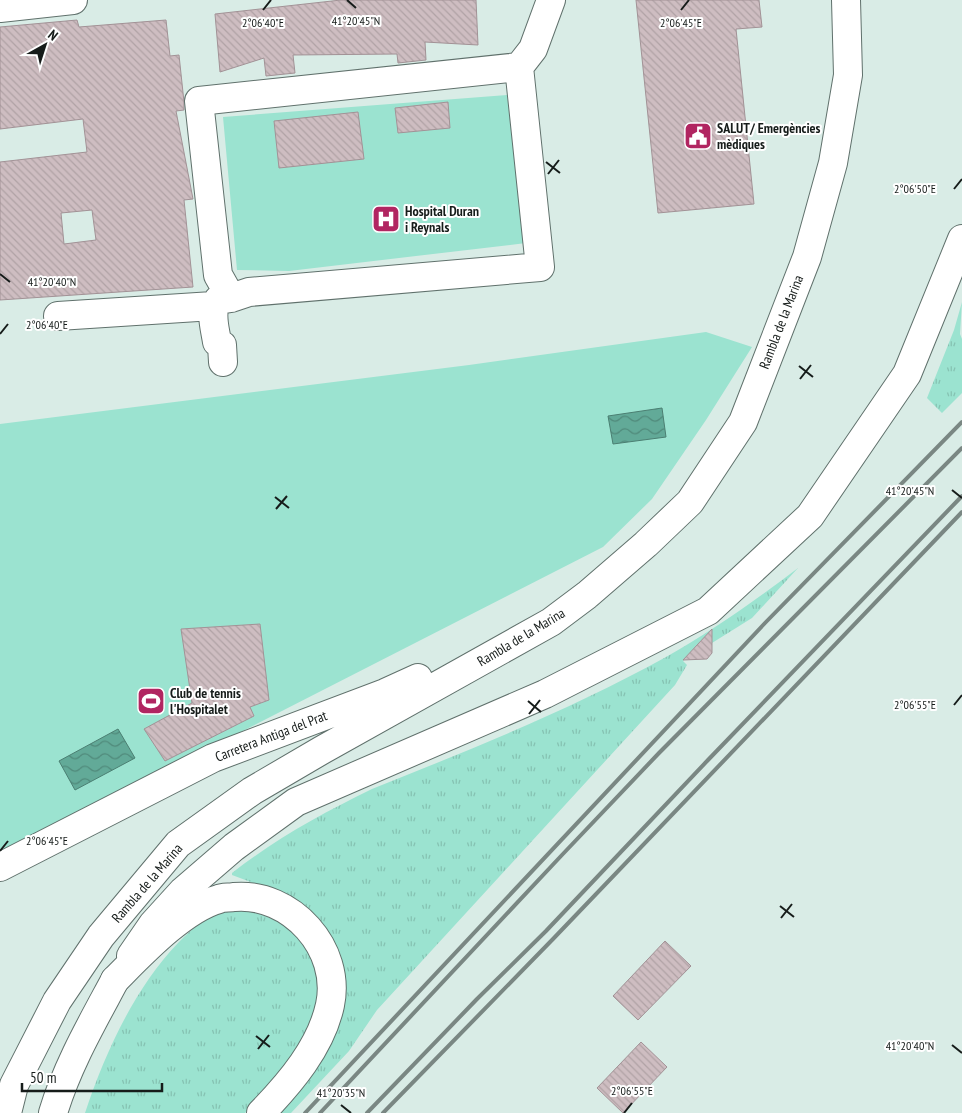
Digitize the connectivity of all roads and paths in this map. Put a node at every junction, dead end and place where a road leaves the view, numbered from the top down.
1 (72, 0) edge
2 (551, 0) edge
3 (838, 0) edge
4 (846, 0) edge
5 (0, 8) edge
6 (846, 32) junction
7 (519, 67) junction
8 (962, 239) edge
9 (222, 302) junction
10 (58, 316) dead end
11 (222, 354) dead end
12 (551, 622) junction
13 (0, 867) edge
14 (114, 980) junction
15 (7, 1113) edge
16 (53, 1113) edge
17 (262, 1113) edge

1 - 5 main road
2 - 7 main road
3 - 6 main road
4 - 6 main road, Rambla de la Marina
6 - 12 main road, Rambla de la Marina
7 - 9 main road
7 - 9 main road
8 - 14 main road
9 - 10 main road
9 - 11 main road
12 - 13 main road, Carretera Antiga del Prat
12 - 15 main road, Rambla de la Marina
14 - 16 main road
14 - 17 main road

